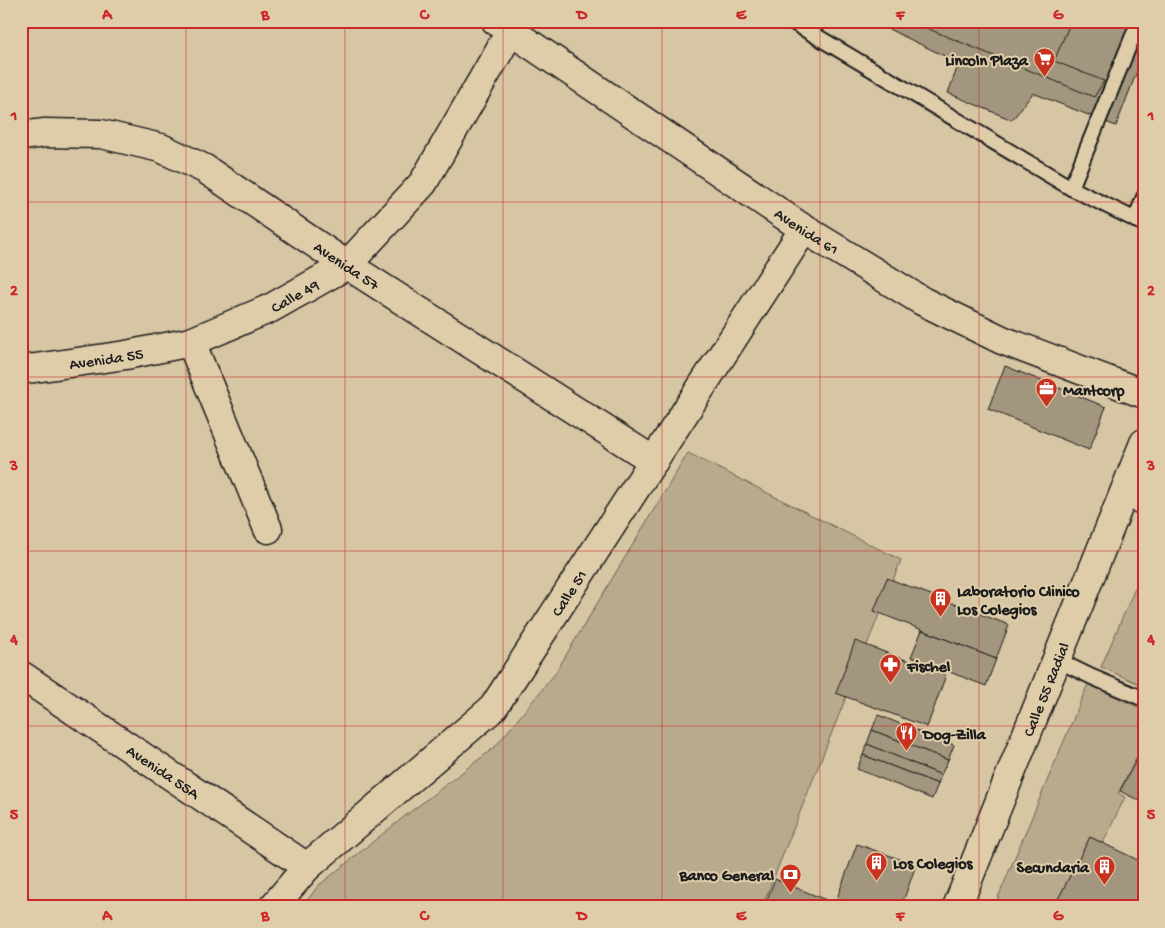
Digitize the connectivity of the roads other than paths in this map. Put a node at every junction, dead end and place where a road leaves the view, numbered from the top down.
1 (791, 21) edge
2 (1139, 21) edge
3 (503, 26) edge
4 (21, 136) edge
5 (1070, 188) junction
6 (1144, 197) edge
7 (1139, 222) edge
8 (804, 229) junction
9 (347, 265) junction
10 (191, 342) junction
11 (21, 370) edge
12 (1144, 394) edge
13 (1144, 443) edge
14 (654, 461) junction
15 (1134, 496) edge
16 (268, 529) dead end
17 (1057, 660) junction
18 (21, 675) edge
19 (1144, 699) edge
20 (307, 867) junction
21 (274, 907) edge
22 (957, 907) edge

1 - 5 lane
2 - 5 lane
3 - 8 street, Avenida 61
3 - 9 street, Calle 49
4 - 9 street, Avenida 57
5 - 7 lane
6 - 7 lane
8 - 12 street, Avenida 61
8 - 14 street, Calle 51
9 - 10 street, Calle 49
9 - 14 street, Avenida 57
10 - 11 street, Avenida 55
10 - 16 street
13 - 15 street, Calle 55 Radial
14 - 20 street, Calle 51
15 - 17 street, Calle 55 Radial
17 - 19 lane
17 - 22 street, Calle 55 Radial
18 - 20 street, Avenida 55A
20 - 21 street, Calle 51

